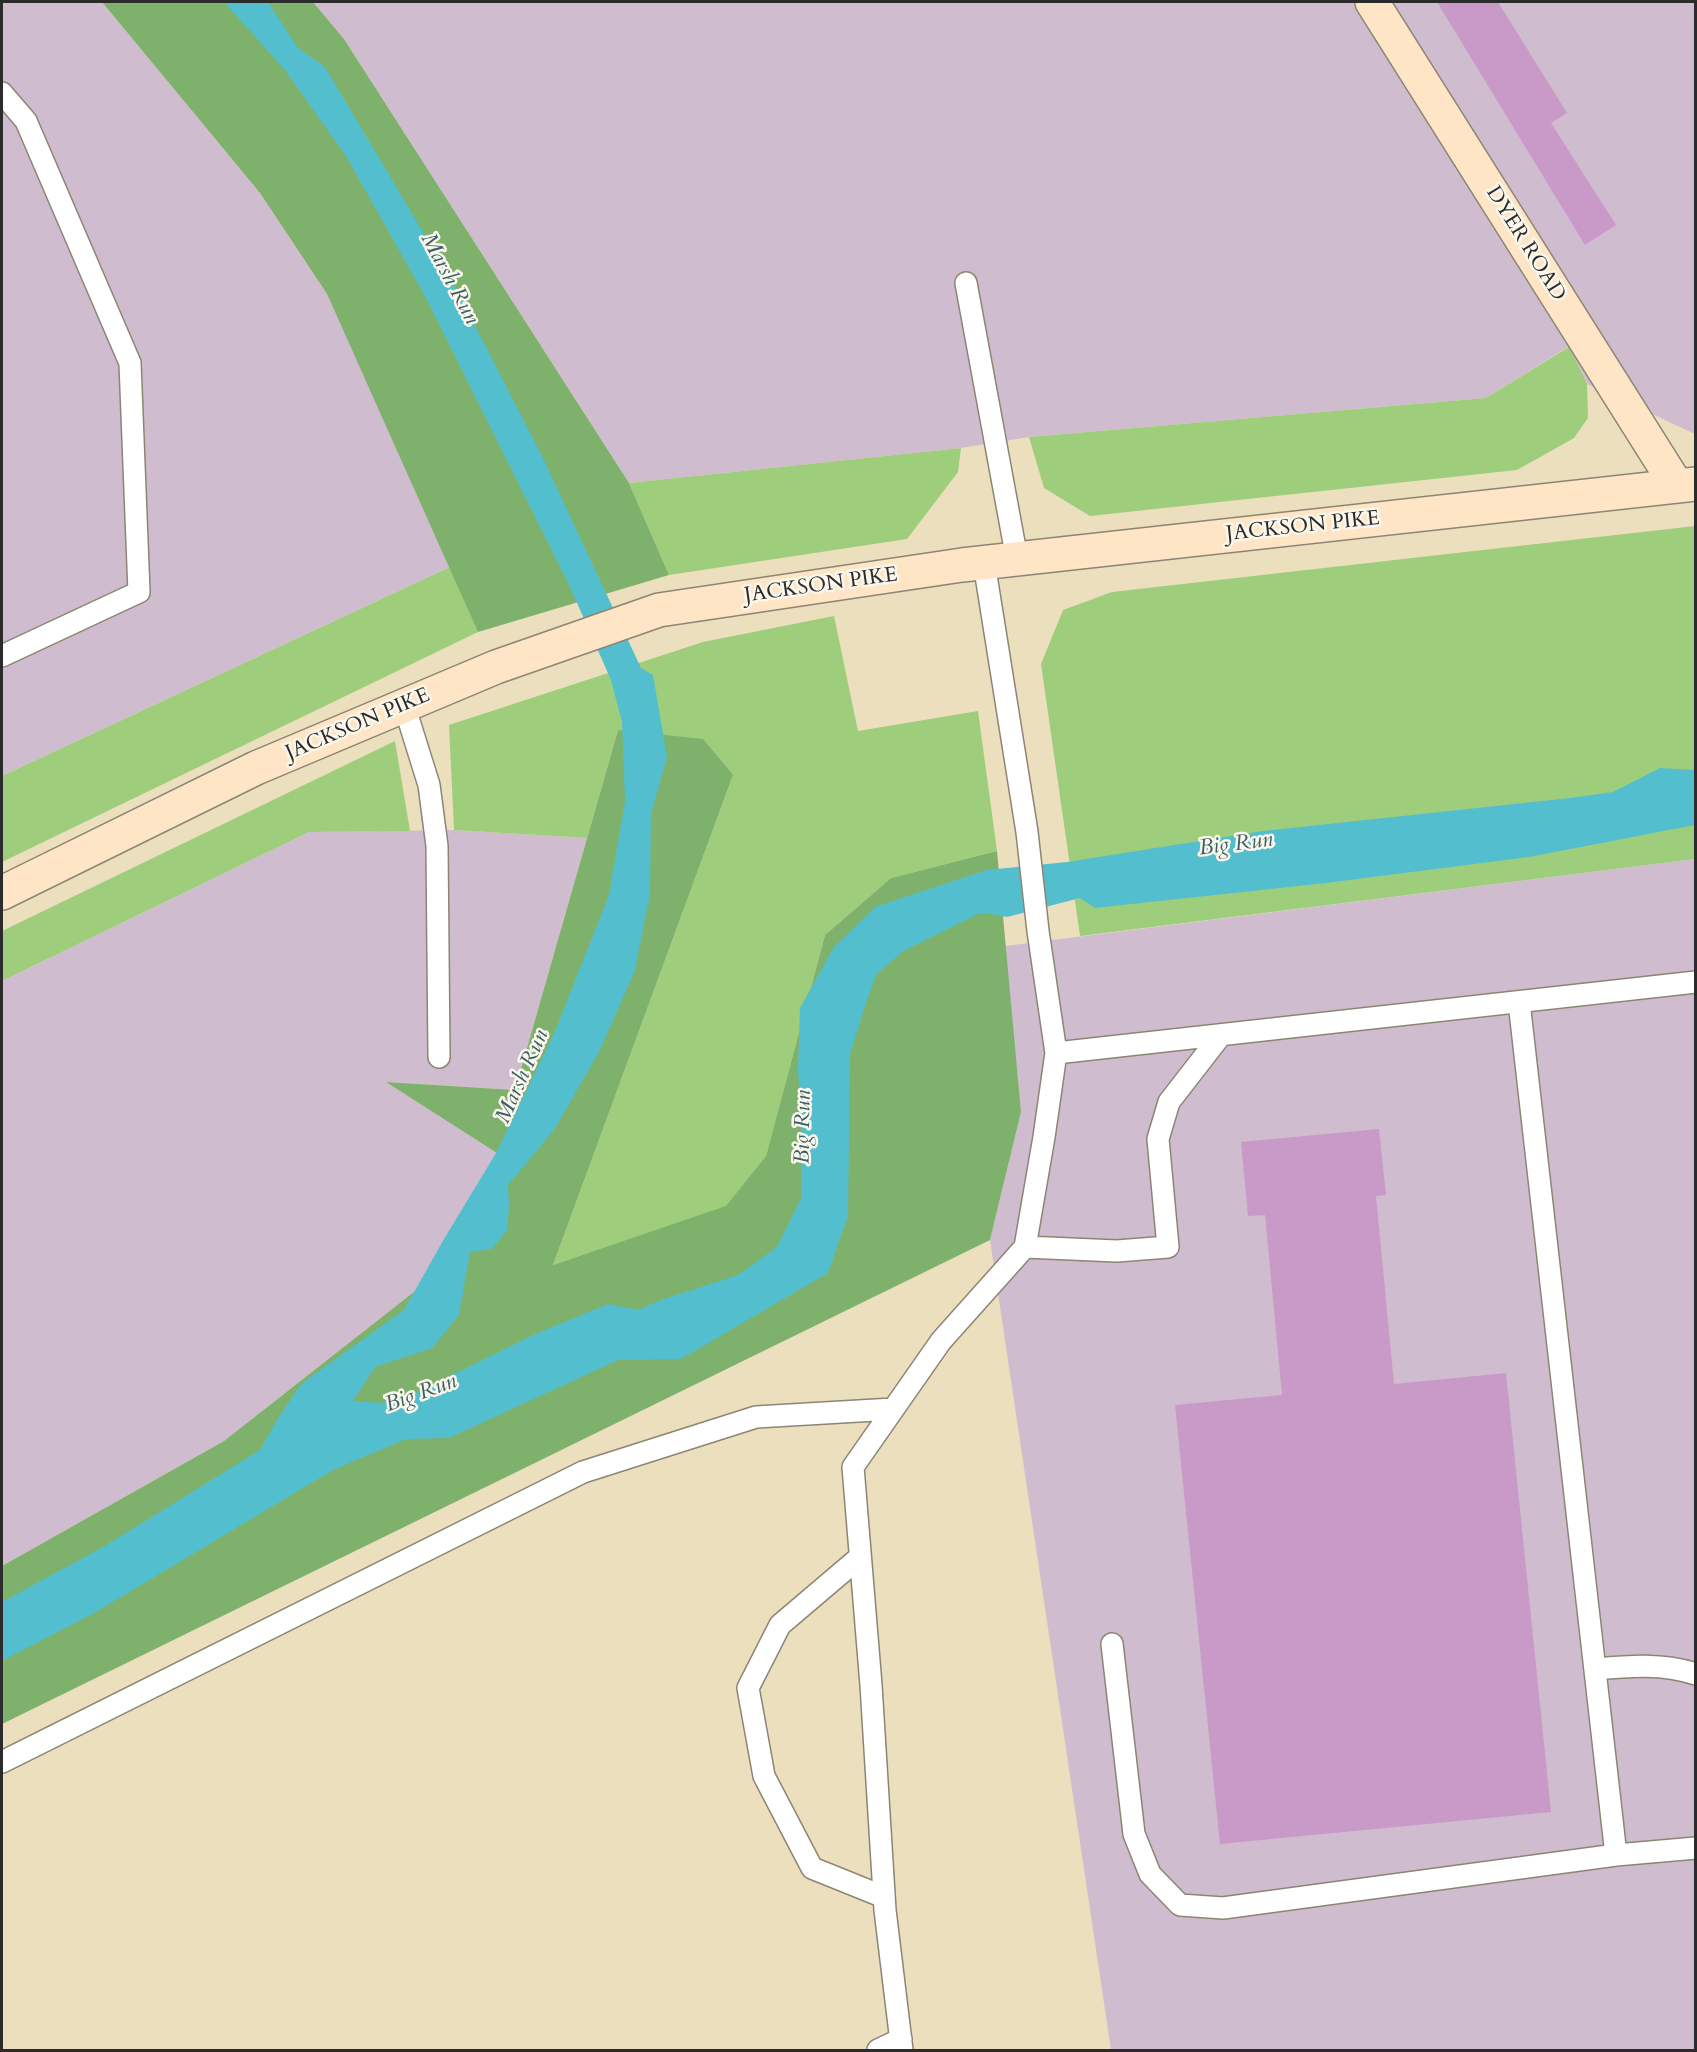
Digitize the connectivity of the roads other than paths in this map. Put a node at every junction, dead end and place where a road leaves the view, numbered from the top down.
1 (1372, 2) edge
2 (2, 93) edge
3 (966, 283) dead end
4 (1686, 485) edge
5 (1017, 559) junction
6 (984, 563) junction
7 (2, 656) edge
8 (404, 705) junction
9 (2, 893) edge
10 (1695, 982) edge
11 (1519, 1002) junction
12 (1221, 1035) junction
13 (1056, 1053) junction
14 (439, 1057) dead end
15 (1025, 1247) junction
16 (893, 1409) junction
17 (860, 1557) junction
18 (1112, 1644) dead end
19 (1595, 1670) junction
20 (1695, 1674) edge
21 (2, 1762) edge
22 (1695, 1848) edge
23 (1616, 1855) junction
24 (884, 1897) junction
25 (902, 2045) edge
26 (878, 2050) edge

1 - 4 main road, DYER ROAD
2 - 7 lane
3 - 5 lane
4 - 5 main road, JACKSON PIKE
5 - 6 main road, JACKSON PIKE
6 - 8 main road, JACKSON PIKE
6 - 13 lane
8 - 9 main road, JACKSON PIKE
8 - 14 lane
10 - 11 lane
11 - 12 lane
11 - 19 lane
12 - 13 lane
12 - 15 lane
13 - 15 lane
15 - 16 lane
16 - 17 lane
16 - 21 lane
17 - 24 lane
17 - 24 lane
18 - 23 lane
19 - 20 lane
19 - 23 lane
22 - 23 lane
24 - 25 lane
25 - 26 lane

